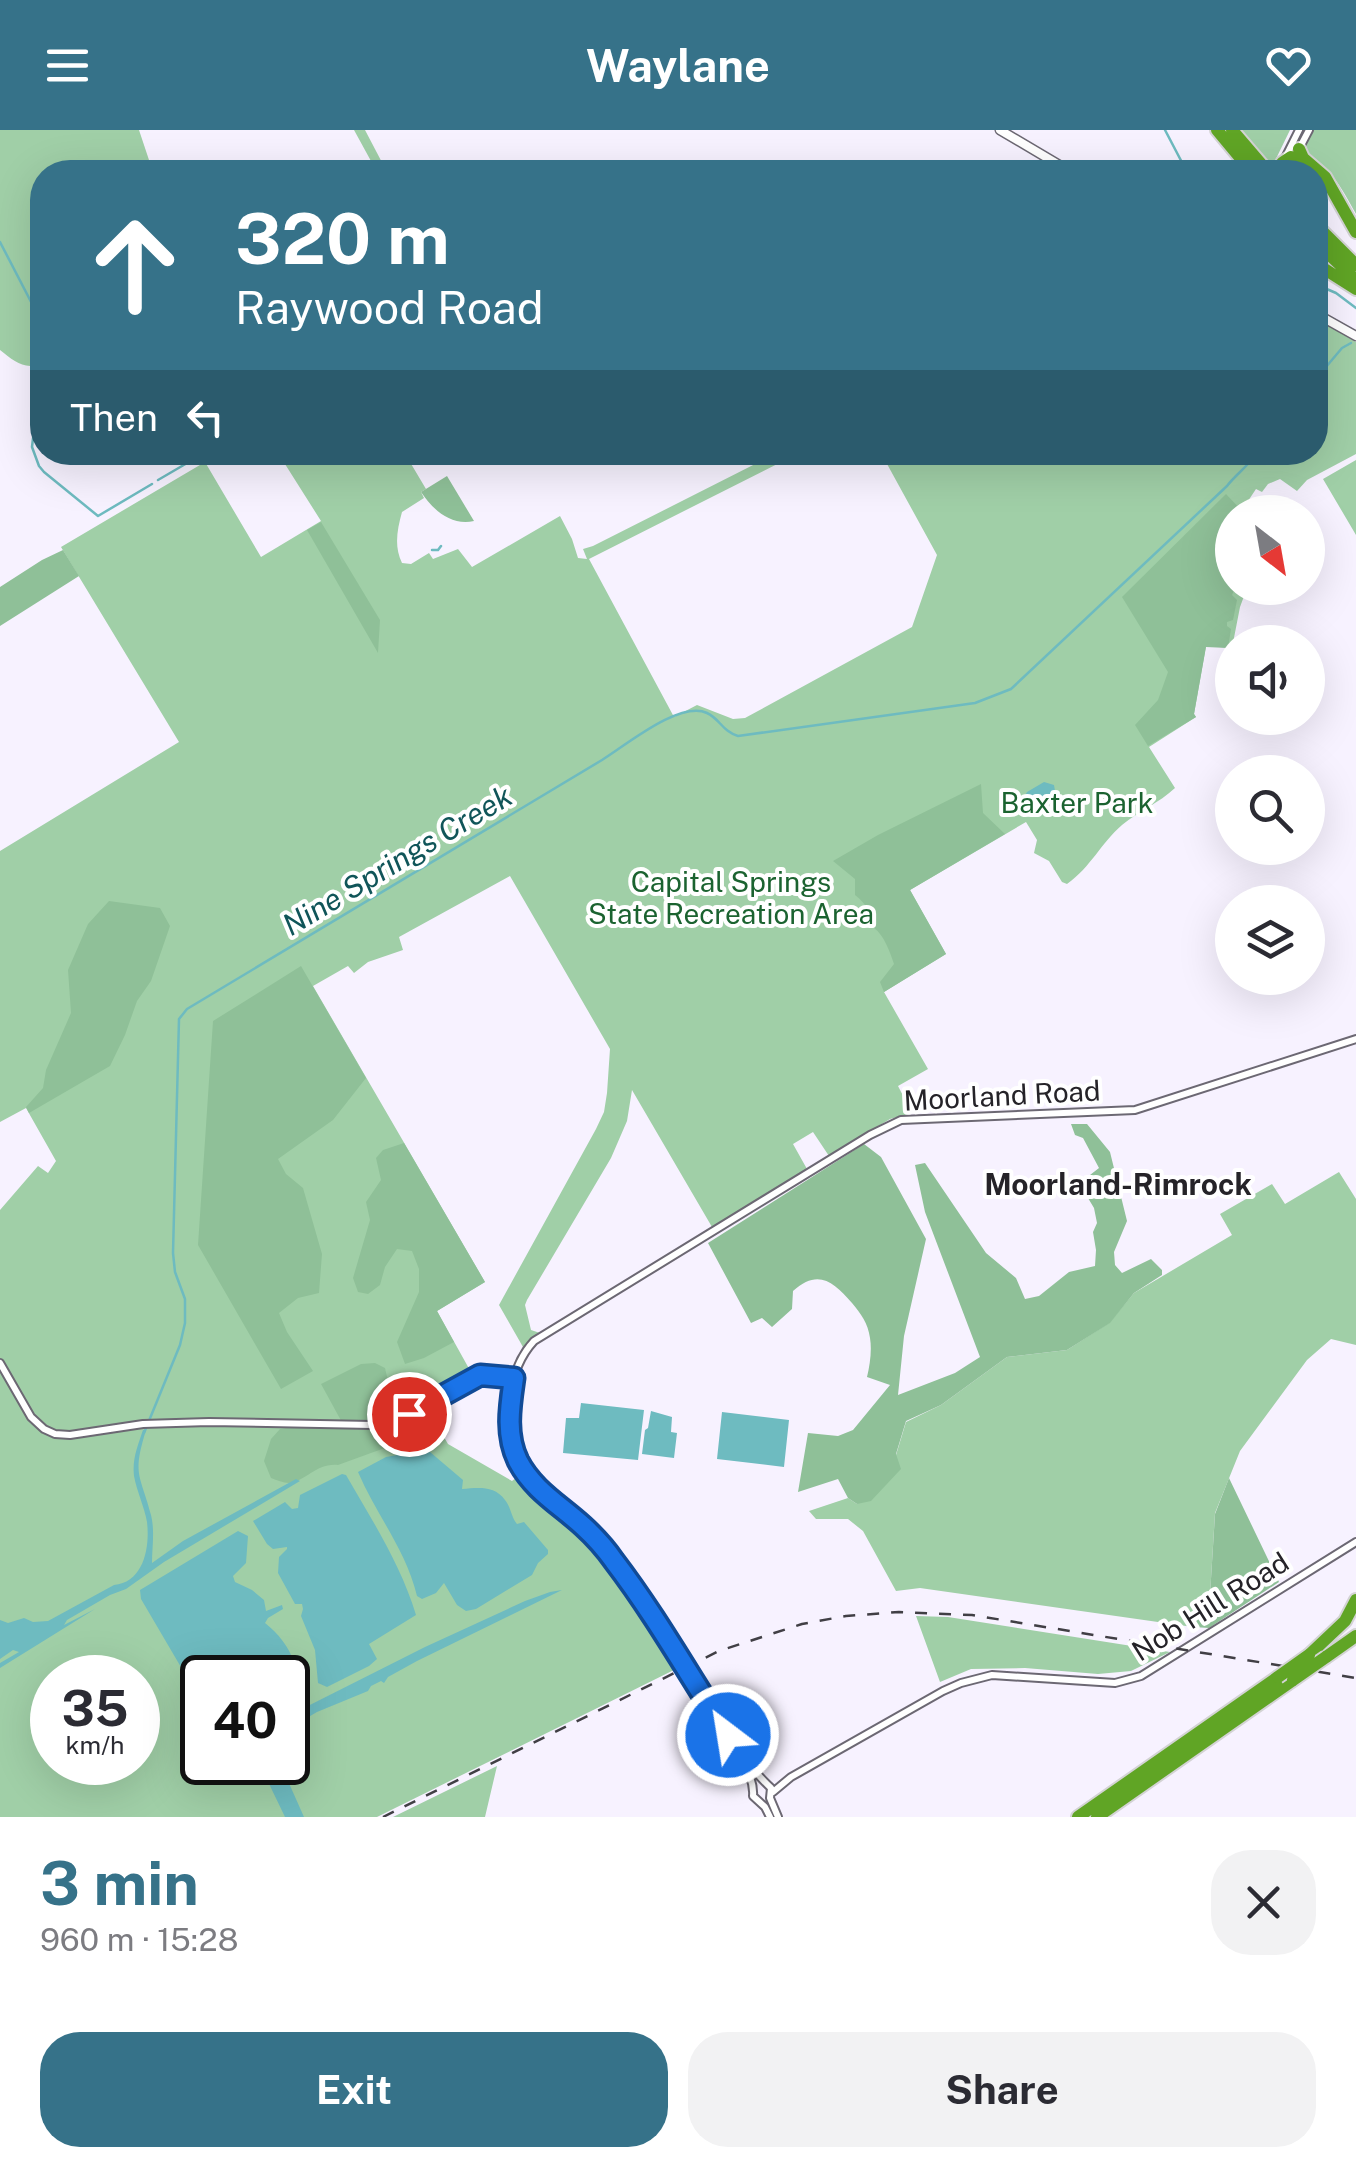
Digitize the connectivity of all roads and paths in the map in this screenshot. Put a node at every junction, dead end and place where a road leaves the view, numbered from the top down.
1 (1000, 130) edge
2 (1217, 130) edge
3 (1232, 130) edge
4 (1299, 130) edge
5 (1309, 130) edge
6 (1051, 160) edge
7 (1268, 160) edge
8 (1270, 160) edge
9 (1282, 160) edge
10 (1283, 160) edge
11 (1328, 182) edge
12 (1356, 232) edge
13 (1328, 237) edge
14 (1328, 254) edge
15 (1356, 265) edge
16 (1328, 272) edge
17 (1356, 280) edge
18 (1356, 289) edge
19 (1328, 320) edge
20 (1356, 336) edge
21 (1356, 1039) edge
22 (0, 1364) edge
23 (514, 1378) junction
24 (1356, 1542) edge
25 (1356, 1600) edge
26 (1356, 1624) edge
27 (1356, 1636) edge
28 (1310, 1656) junction
29 (719, 1722) junction
30 (802, 1771) junction
31 (767, 1783) junction
32 (754, 1786) junction
33 (771, 1796) junction
34 (759, 1801) junction
35 (1095, 1812) edge
36 (770, 1817) edge
37 (778, 1817) edge
38 (1076, 1817) edge

1 - 6 main road
2 - 7 highway
3 - 8 highway
4 - 9 street
5 - 10 street
11 - 12 highway
13 - 15 highway
14 - 17 highway
16 - 18 highway
19 - 20 main road
21 - 23 street, Moorland Road
22 - 23 street
23 - 29 street
24 - 30 street, Nob Hill Road
25 - 28 highway
26 - 28 highway
27 - 35 highway, bridge
28 - 35 highway, bridge
29 - 31 street
29 - 32 street
30 - 31 street
30 - 33 street
31 - 32 street
31 - 33 street
32 - 34 street
33 - 34 street
33 - 37 street
34 - 36 street
35 - 38 highway

